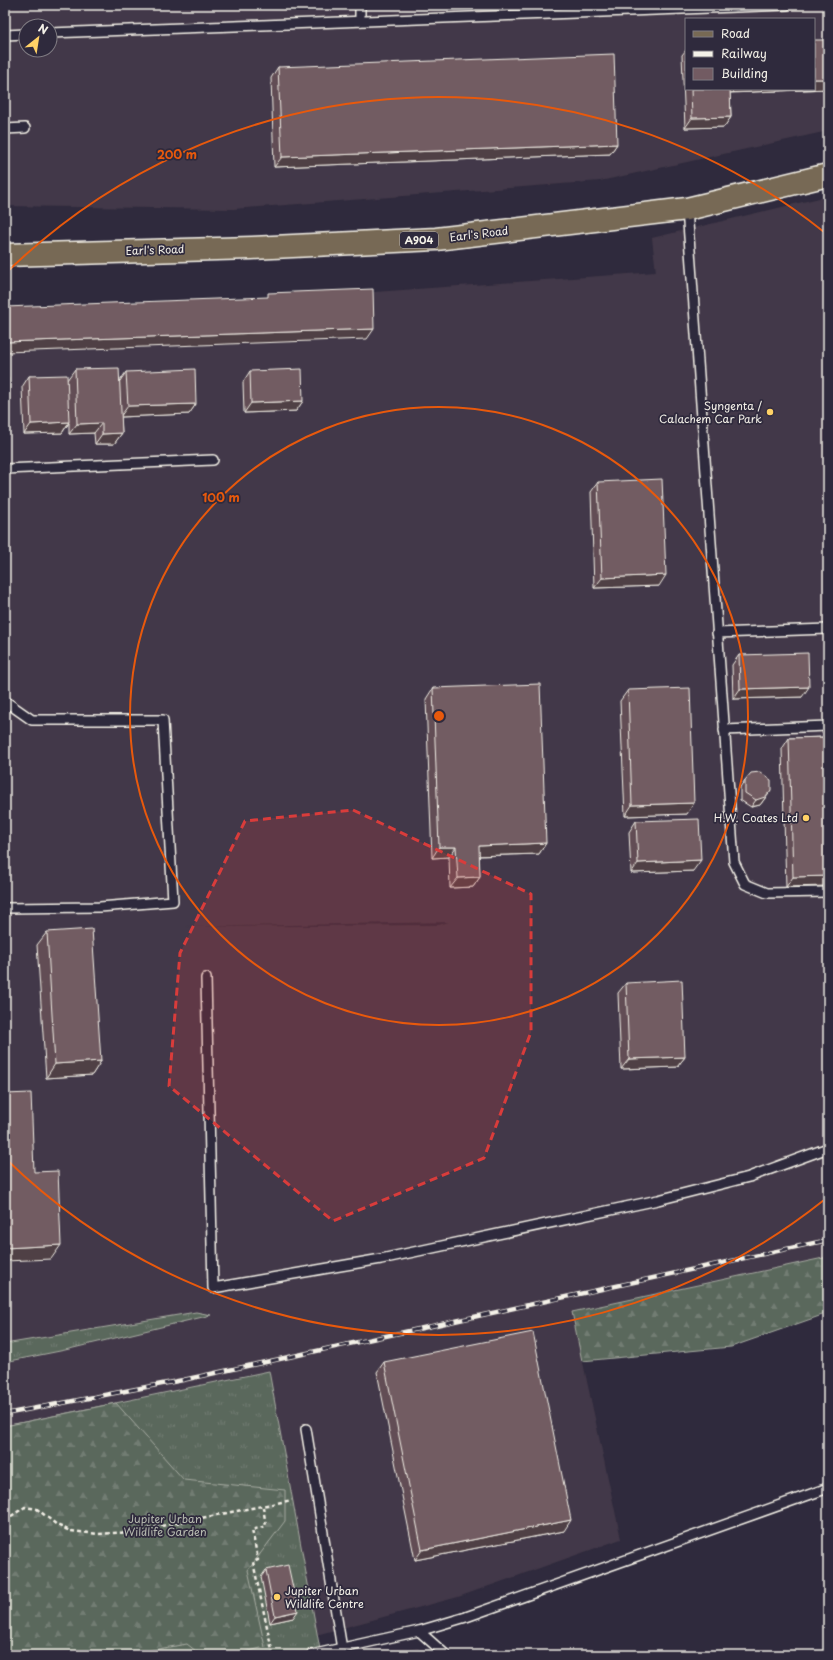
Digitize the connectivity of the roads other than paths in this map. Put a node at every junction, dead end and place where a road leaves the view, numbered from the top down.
1 (360, 5) edge
2 (787, 5) edge
3 (756, 6) edge
4 (360, 21) junction
5 (58, 33) edge
6 (18, 34) edge
7 (5, 35) edge
8 (25, 128) dead end
9 (5, 129) edge
10 (828, 175) edge
11 (687, 208) junction
12 (5, 255) edge
13 (213, 460) dead end
14 (5, 469) edge
15 (828, 629) edge
16 (718, 633) junction
17 (5, 702) edge
18 (828, 726) edge
19 (724, 730) junction
20 (828, 892) edge
21 (5, 908) edge
22 (206, 978) dead end
23 (828, 1148) edge
24 (306, 1429) dead end
25 (828, 1488) edge
26 (419, 1631) junction
27 (342, 1649) junction
28 (311, 1655) edge
29 (446, 1655) edge

1 - 4 lane
2 - 3 lane
3 - 4 lane
4 - 5 lane
6 - 7 lane
8 - 9 lane
10 - 11 main road, Earl's Road / A904
11 - 12 main road, Earl's Road / A904
11 - 16 lane
13 - 14 lane
15 - 16 lane
16 - 19 lane
17 - 21 lane
18 - 19 lane
19 - 20 lane
22 - 23 lane
24 - 27 lane
25 - 26 lane
26 - 27 lane
26 - 29 lane
27 - 28 lane

